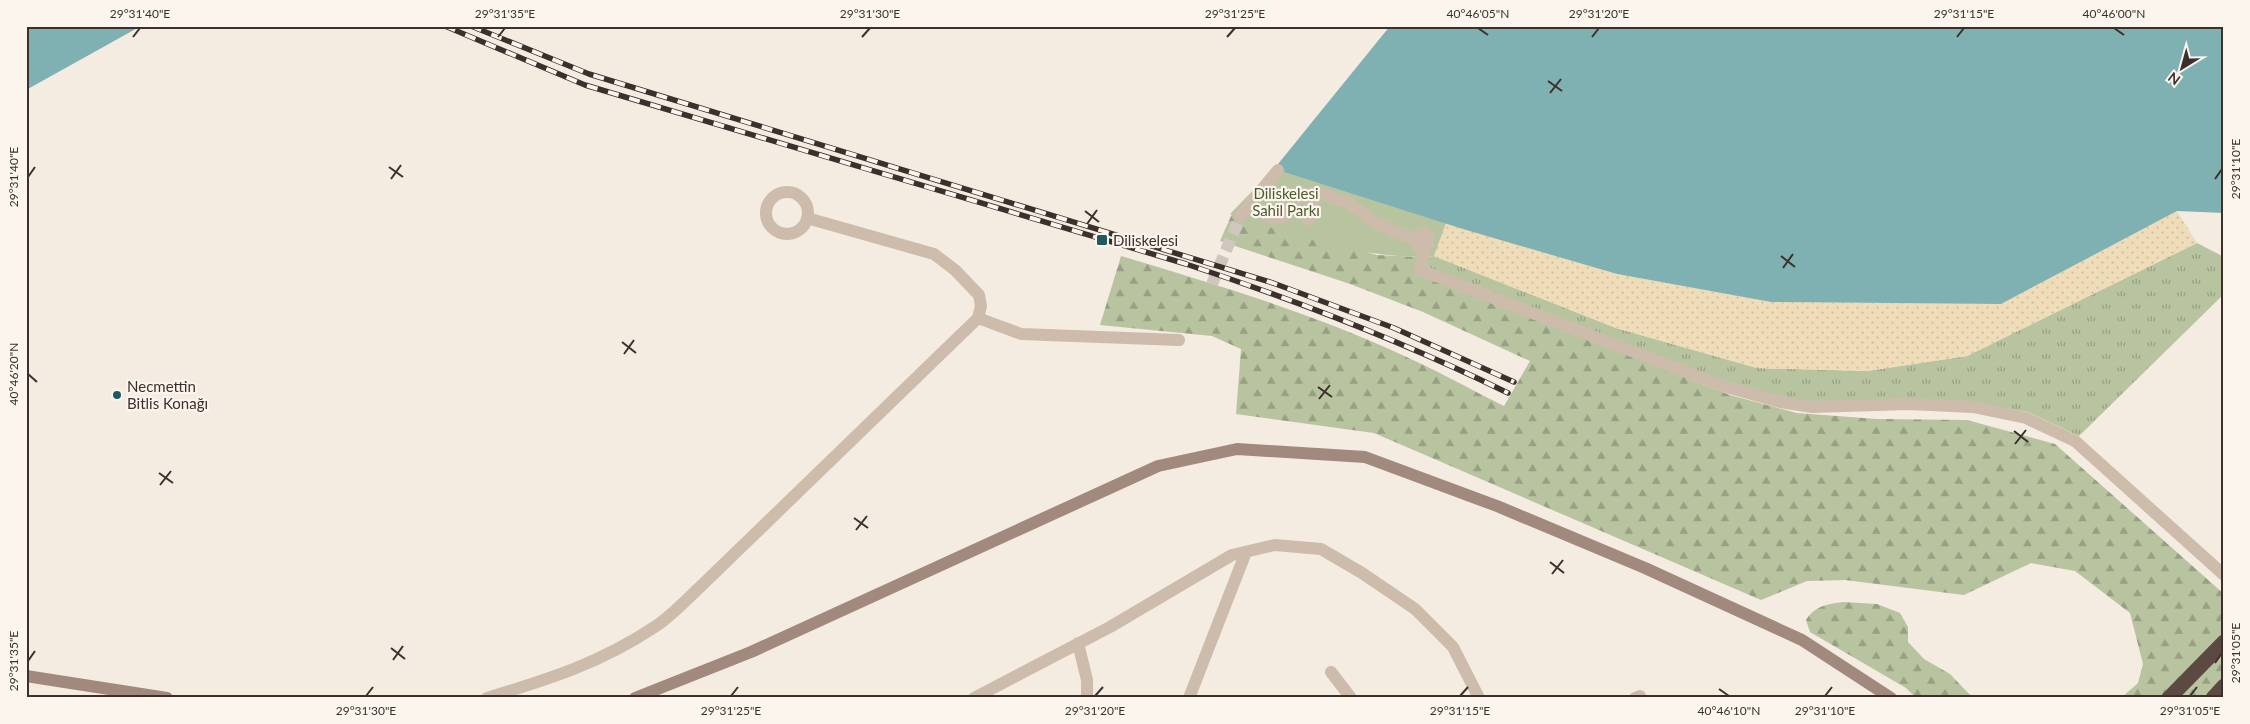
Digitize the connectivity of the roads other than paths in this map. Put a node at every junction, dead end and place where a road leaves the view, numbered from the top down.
1 (1278, 170) dead end
2 (1317, 192) junction
3 (808, 218) dead end
4 (1370, 219) junction
5 (1309, 220) dead end
6 (1355, 220) dead end
7 (978, 318) junction
8 (1179, 340) dead end
9 (1246, 552) junction
10 (2224, 574) edge
11 (2224, 642) edge
12 (1078, 643) junction
13 (1331, 672) dead end
14 (26, 676) edge
15 (2224, 686) edge
16 (167, 698) edge
17 (488, 698) edge
18 (634, 698) edge
19 (974, 698) edge
20 (1087, 698) edge
21 (1189, 698) edge
22 (1351, 698) edge
23 (1479, 698) edge
24 (1890, 698) edge
25 (2169, 698) edge
26 (2213, 698) edge

1 - 2 street
2 - 4 street
2 - 5 street
3 - 7 street
4 - 6 street
4 - 10 street
7 - 8 street
7 - 17 street
9 - 12 street
9 - 21 street
9 - 23 street
11 - 25 highway
12 - 19 street
12 - 20 street
13 - 22 street
14 - 16 main road
15 - 26 highway
18 - 24 main road

